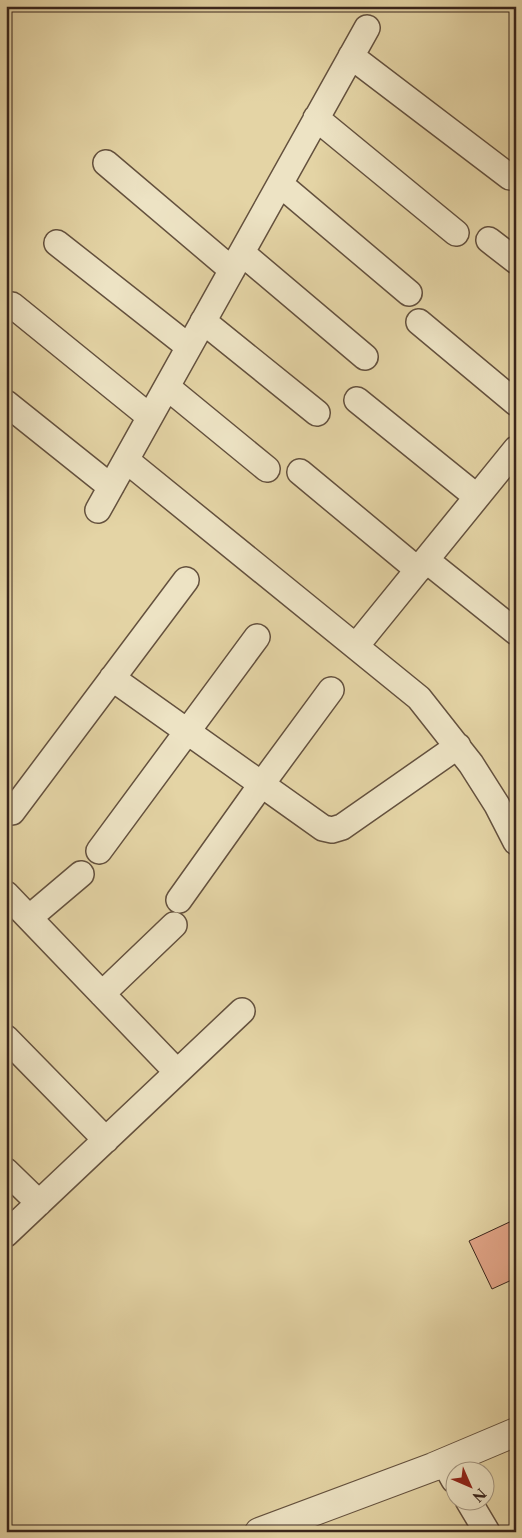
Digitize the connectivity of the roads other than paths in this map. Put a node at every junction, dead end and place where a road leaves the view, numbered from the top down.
1 (366, 28) dead end
2 (351, 56) junction
3 (316, 118) junction
4 (106, 163) dead end
5 (510, 177) dead end
6 (280, 184) junction
7 (456, 233) dead end
8 (489, 240) dead end
9 (58, 243) dead end
10 (516, 261) edge
11 (236, 262) junction
12 (409, 294) dead end
13 (12, 305) dead end
14 (203, 321) junction
15 (419, 322) dead end
16 (189, 348) junction
17 (365, 357) dead end
18 (167, 387) junction
19 (357, 400) dead end
20 (6, 403) edge
21 (516, 403) edge
22 (317, 413) dead end
23 (150, 417) junction
24 (516, 449) edge
25 (126, 460) junction
26 (266, 469) dead end
27 (300, 472) dead end
28 (111, 487) junction
29 (477, 497) junction
30 (98, 510) dead end
31 (422, 565) junction
32 (186, 580) dead end
33 (516, 632) edge
34 (258, 636) dead end
35 (356, 646) junction
36 (112, 678) junction
37 (331, 690) dead end
38 (187, 731) junction
39 (464, 755) junction
40 (261, 784) junction
41 (12, 812) dead end
42 (516, 842) edge
43 (99, 851) dead end
44 (81, 874) dead end
45 (6, 894) edge
46 (179, 900) dead end
47 (30, 918) junction
48 (174, 924) dead end
49 (102, 994) junction
50 (242, 1011) dead end
51 (6, 1038) edge
52 (177, 1072) junction
53 (106, 1140) junction
54 (6, 1171) edge
55 (39, 1203) junction
56 (6, 1234) edge
57 (516, 1432) edge
58 (468, 1460) edge
59 (444, 1473) edge
60 (474, 1510) edge
61 (259, 1532) edge
62 (487, 1532) edge

1 - 2 street
2 - 3 street
2 - 5 street
3 - 6 street
3 - 7 street
4 - 11 street
6 - 11 street
6 - 12 street
8 - 10 street
9 - 16 street
11 - 14 street
11 - 17 street
13 - 23 street
14 - 16 street
14 - 22 street
15 - 21 street
16 - 18 street
18 - 23 street
18 - 26 street
19 - 29 street
20 - 28 street
23 - 25 street
24 - 29 street
25 - 28 street
25 - 35 street
27 - 31 street
28 - 30 street
29 - 31 street
31 - 33 street
31 - 35 street
32 - 36 street
34 - 38 street
35 - 39 street
36 - 38 street
36 - 41 street
37 - 40 street
38 - 40 street
38 - 43 street
39 - 40 street
39 - 42 street
40 - 46 street
44 - 47 street
45 - 47 street
47 - 49 street
48 - 49 street
49 - 52 street
50 - 52 street
51 - 53 street
52 - 53 street
53 - 55 street
54 - 55 street
55 - 56 street
57 - 58 street
59 - 61 street
60 - 62 street

